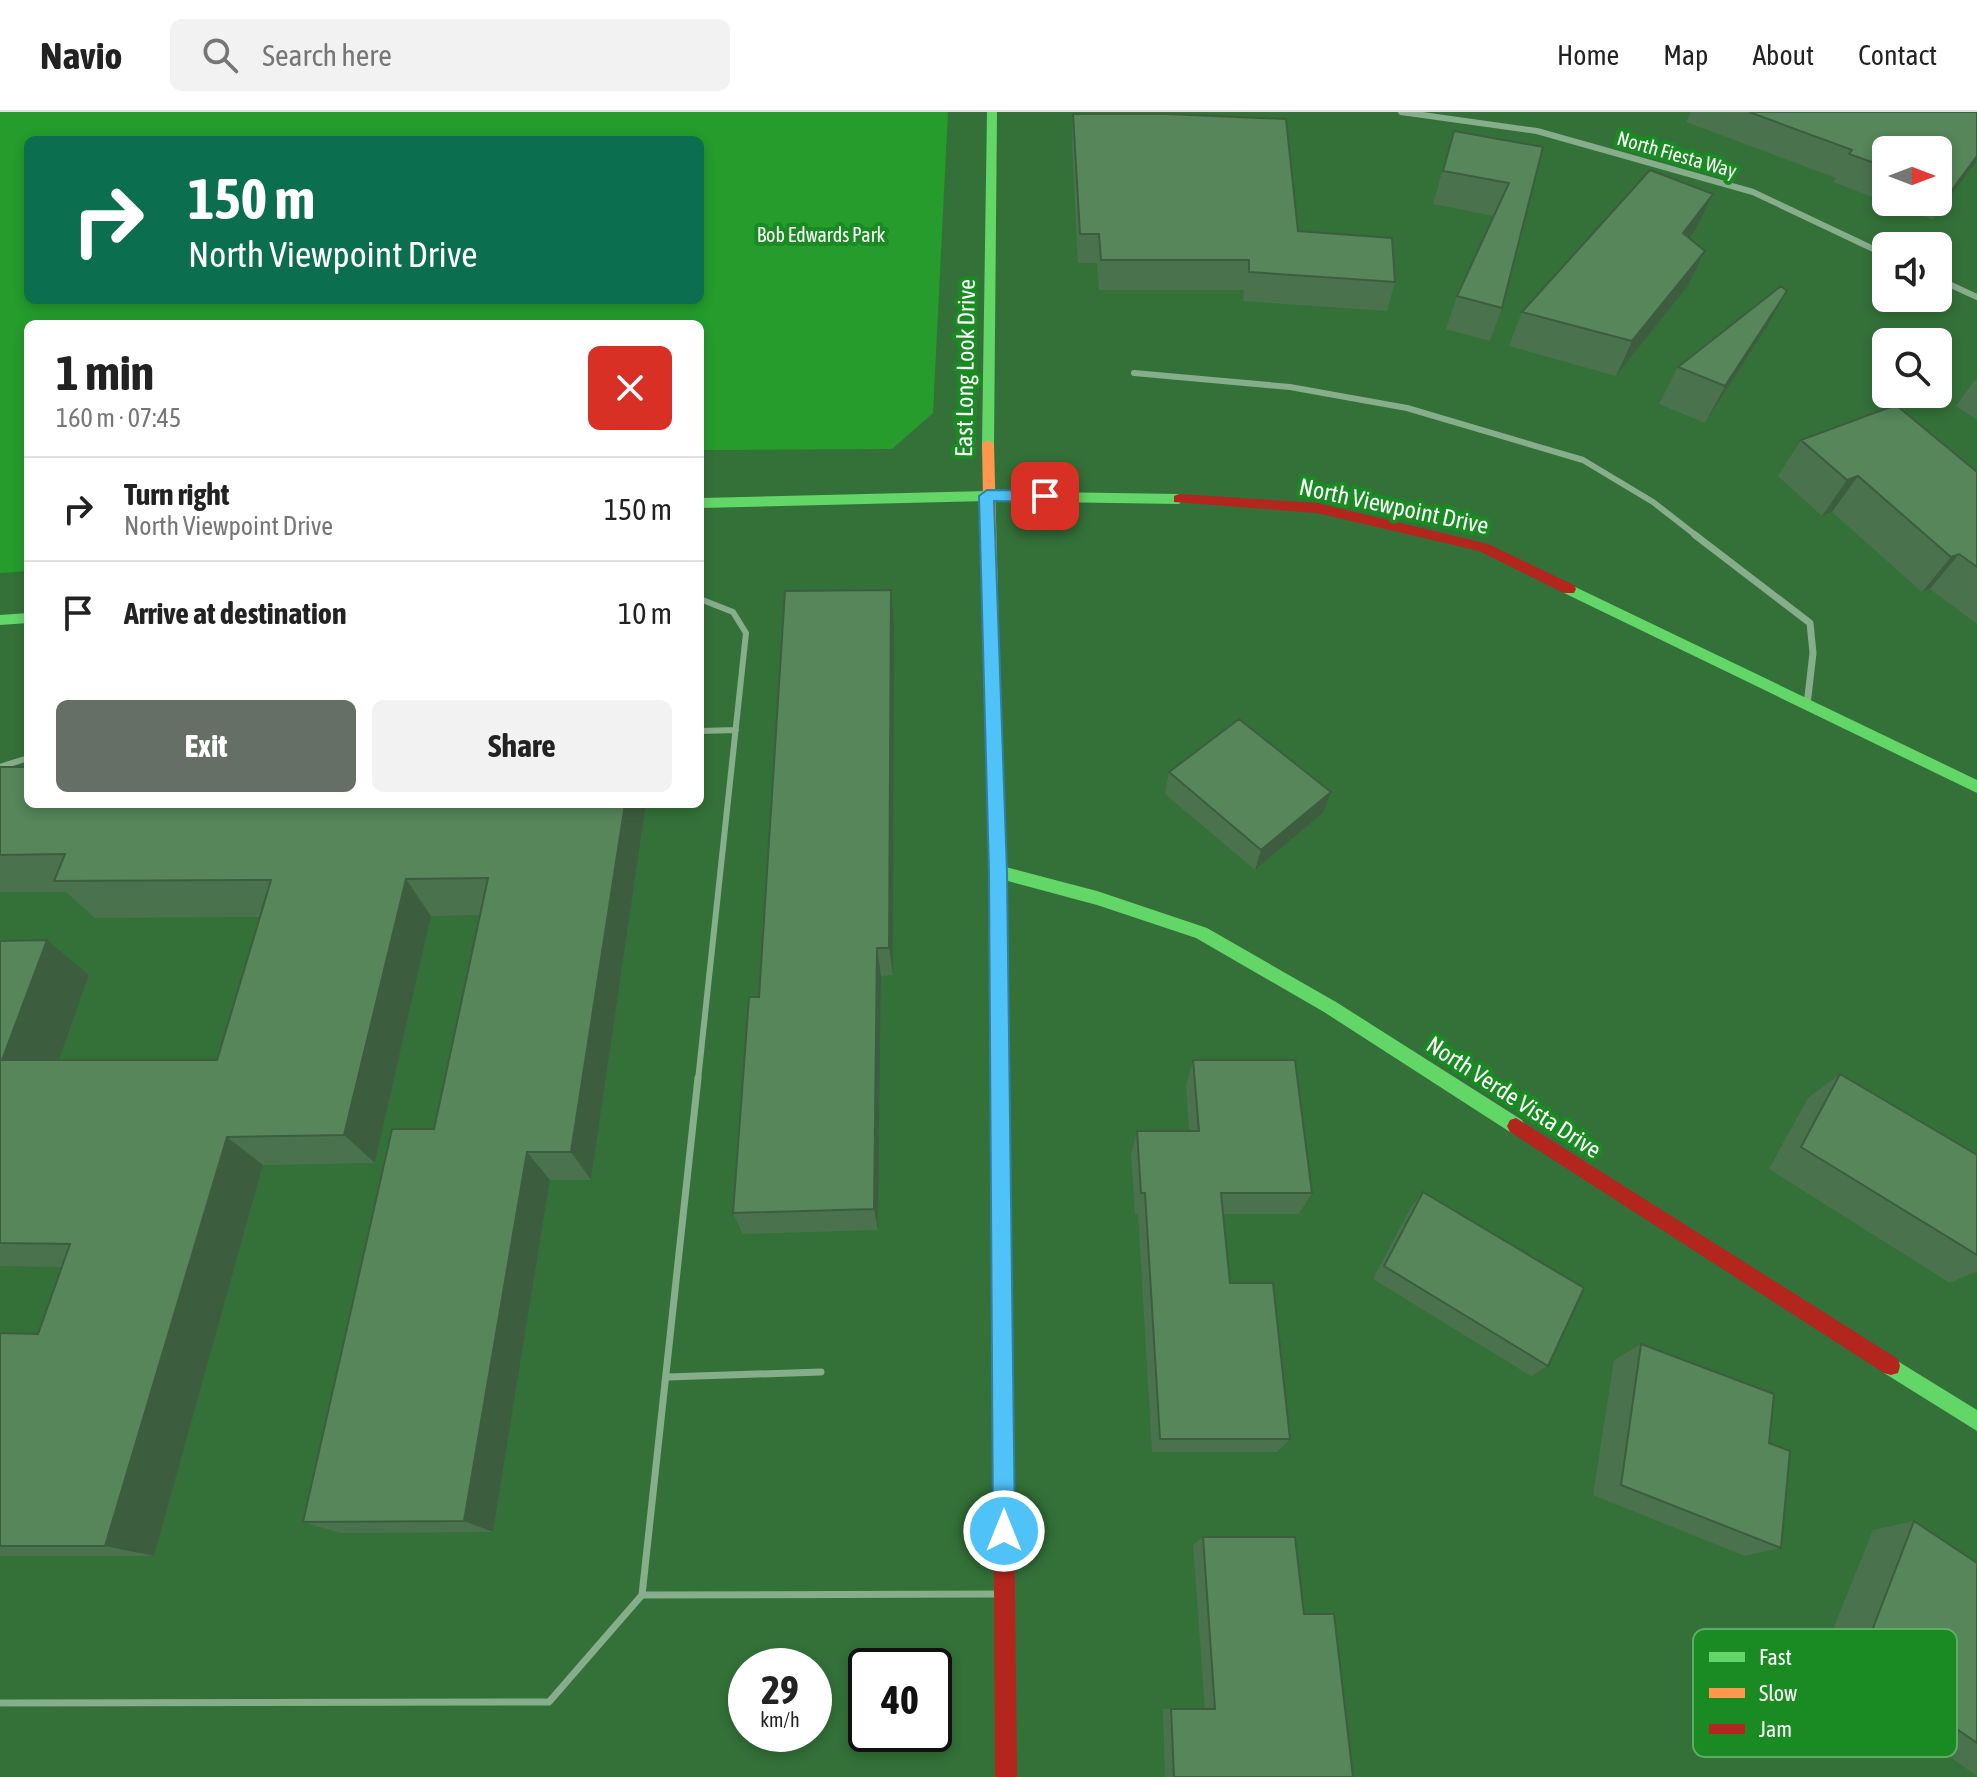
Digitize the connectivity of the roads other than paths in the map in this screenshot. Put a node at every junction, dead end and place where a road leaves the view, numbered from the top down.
1 (992, 112) edge
2 (1401, 112) edge
3 (1872, 248) edge
4 (1952, 285) edge
5 (1977, 297) edge
6 (1134, 373) dead end
7 (987, 496) junction
8 (704, 503) edge
9 (704, 601) edge
10 (24, 618) edge
11 (0, 620) edge
12 (1807, 705) junction
13 (736, 730) junction
14 (704, 731) edge
15 (24, 759) edge
16 (0, 767) edge
17 (1977, 787) edge
18 (998, 872) junction
19 (821, 1372) dead end
20 (667, 1377) junction
21 (1977, 1421) edge
22 (1005, 1594) junction
23 (642, 1595) junction
24 (0, 1703) edge
25 (1006, 1777) edge

1 - 7 street, East Long Look Drive
2 - 3 street, North Fiesta Way
4 - 5 street
6 - 12 street
7 - 8 street, North Viewpoint Drive
7 - 12 street, North Viewpoint Drive
7 - 18 street, East Long Look Drive
9 - 13 lane
10 - 11 street
12 - 17 street, North Viewpoint Drive
13 - 14 lane
13 - 20 lane
15 - 16 lane
18 - 21 street, North Verde Vista Drive
18 - 22 street, East Long Look Drive
19 - 20 lane
20 - 23 lane
22 - 23 lane
22 - 25 street, East Long Look Drive
23 - 24 lane

